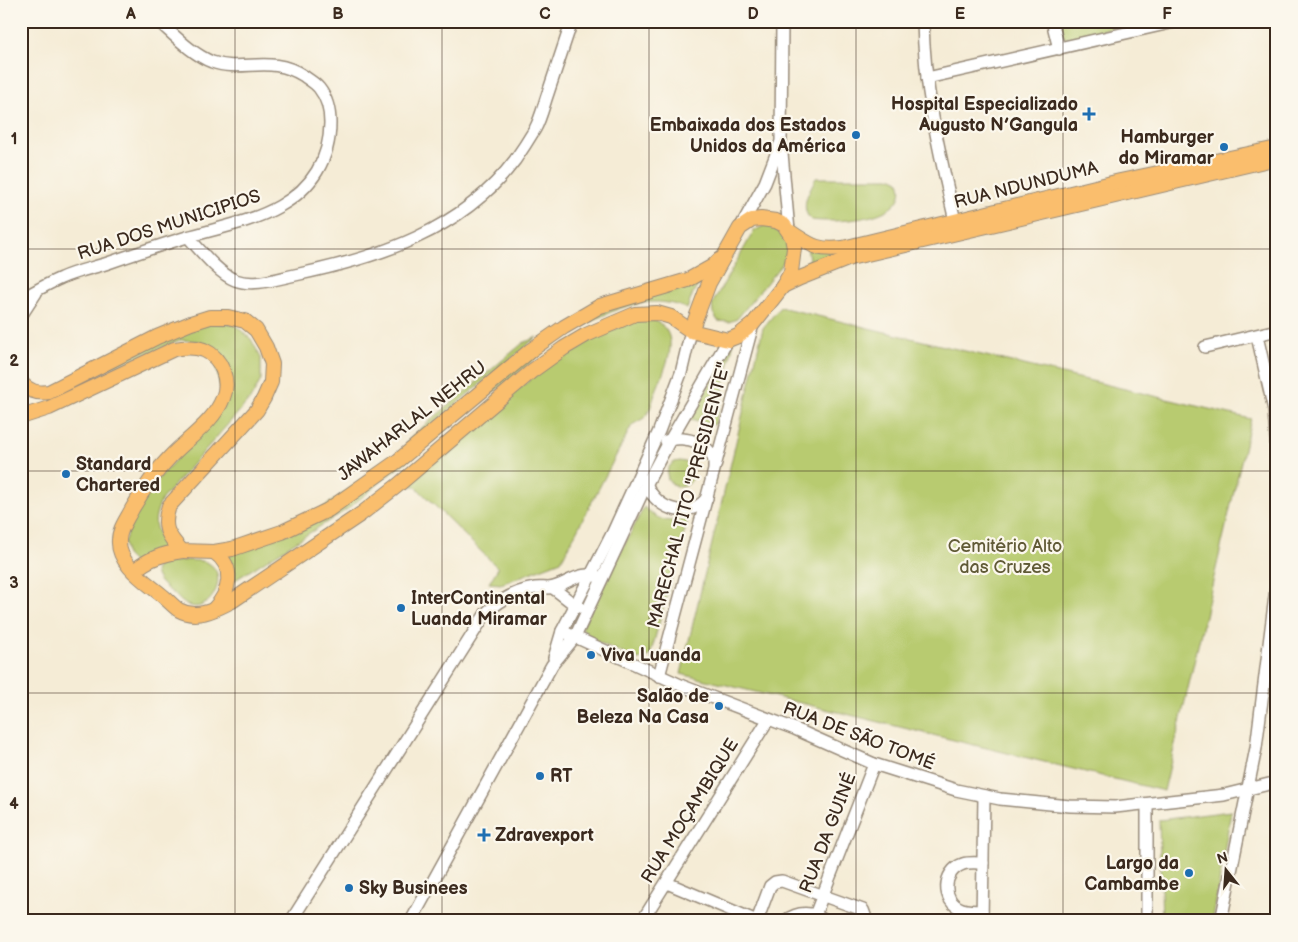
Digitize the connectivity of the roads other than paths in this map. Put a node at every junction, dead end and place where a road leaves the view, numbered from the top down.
1 (158, 21) edge
2 (572, 21) edge
3 (782, 21) edge
4 (923, 21) edge
5 (1052, 21) edge
6 (1179, 21) edge
7 (1058, 49) junction
8 (927, 78) junction
9 (781, 142) junction
10 (1277, 148) edge
11 (1277, 158) edge
12 (955, 221) junction
13 (740, 228) junction
14 (789, 231) junction
15 (188, 237) junction
16 (722, 258) junction
17 (783, 286) junction
18 (41, 288) junction
19 (21, 300) edge
20 (21, 316) edge
21 (753, 324) junction
22 (1277, 330) edge
23 (691, 331) junction
24 (1257, 336) junction
25 (728, 340) junction
26 (1205, 348) dead end
27 (21, 383) edge
28 (21, 417) edge
29 (670, 440) junction
30 (651, 447) junction
31 (1277, 455) edge
32 (641, 469) junction
33 (714, 472) junction
34 (646, 485) junction
35 (707, 498) junction
36 (182, 550) junction
37 (214, 552) junction
38 (134, 571) junction
39 (590, 574) junction
40 (602, 578) junction
41 (1277, 580) edge
42 (553, 588) junction
43 (575, 605) junction
44 (588, 609) junction
45 (212, 611) junction
46 (562, 630) junction
47 (575, 637) junction
48 (552, 665) junction
49 (660, 676) junction
50 (768, 720) junction
51 (874, 764) junction
52 (1277, 782) edge
53 (1247, 789) junction
54 (984, 796) junction
55 (1147, 804) junction
56 (983, 863) junction
57 (666, 883) junction
58 (823, 896) junction
59 (982, 916) edge
60 (820, 918) edge
61 (291, 921) edge
62 (411, 921) edge
63 (642, 921) edge
64 (757, 921) edge
65 (785, 921) edge
66 (867, 921) edge
67 (1147, 921) edge
68 (1221, 921) edge

1 - 15 street, RUA DOS MUNICIPIOS
2 - 15 street
3 - 9 street
4 - 8 street
5 - 7 street
6 - 7 street
7 - 8 street
8 - 12 street
9 - 13 street
9 - 14 street
10 - 12 main road, RUA NDUNDUMA
11 - 17 main road, RUA NDUNDUMA
12 - 14 main road, RUA NDUNDUMA
13 - 14 main road, RUA NDUNDUMA
13 - 16 main road
14 - 17 main road
15 - 18 street, RUA DOS MUNICIPIOS
16 - 23 main road
16 - 37 main road, JAWAHARLAL NEHRU
17 - 21 main road
18 - 19 street, RUA DOS MUNICIPIOS
18 - 20 street
21 - 25 main road
21 - 33 street, MARECHAL TITO "PRESIDENTE"
22 - 24 street
23 - 25 main road
23 - 30 street, MARECHAL TITO "PRESIDENTE"
23 - 45 main road, JAWAHARLAL NEHRU
24 - 26 street
24 - 31 street
25 - 29 street, MARECHAL TITO "PRESIDENTE"
27 - 36 main road
28 - 38 main road, JAWAHARLAL NEHRU
29 - 30 street
29 - 33 street
29 - 34 street, MARECHAL TITO "PRESIDENTE"
30 - 32 street, MARECHAL TITO "PRESIDENTE"
32 - 34 street
32 - 39 street, MARECHAL TITO "PRESIDENTE"
33 - 35 street, MARECHAL TITO "PRESIDENTE"
34 - 35 street
34 - 40 street, MARECHAL TITO "PRESIDENTE"
35 - 49 street, MARECHAL TITO "PRESIDENTE"
36 - 37 main road, JAWAHARLAL NEHRU
36 - 38 main road, JAWAHARLAL NEHRU
37 - 45 main road
38 - 45 main road, JAWAHARLAL NEHRU
39 - 40 street
39 - 42 street
39 - 43 street, MARECHAL TITO "PRESIDENTE"
40 - 44 street, MARECHAL TITO "PRESIDENTE"
41 - 53 street
42 - 43 street
42 - 61 street
43 - 44 street
43 - 46 street, MARECHAL TITO "PRESIDENTE"
44 - 47 street, MARECHAL TITO "PRESIDENTE"
46 - 47 street, RUA DE SÃO TOMÉ
46 - 48 street, MARECHAL TITO "PRESIDENTE"
47 - 48 street, MARECHAL TITO "PRESIDENTE"
47 - 49 street, RUA DE SÃO TOMÉ
48 - 62 street, MARECHAL TITO "PRESIDENTE"
49 - 50 street, RUA DE SÃO TOMÉ
50 - 51 street, RUA DE SÃO TOMÉ
50 - 57 street, RUA MOÇAMBIQUE
51 - 54 street, RUA DE SÃO TOMÉ
51 - 58 street, RUA DA GUINÉ
52 - 53 street, RUA DE SÃO TOMÉ
53 - 55 street, RUA DE SÃO TOMÉ
53 - 68 street
54 - 55 street, RUA DE SÃO TOMÉ
54 - 56 street
55 - 67 street
56 - 59 street
56 - 59 street
57 - 63 street, RUA MOÇAMBIQUE
57 - 64 street
58 - 60 street, RUA DA GUINÉ
58 - 64 street
58 - 66 street
60 - 65 street

